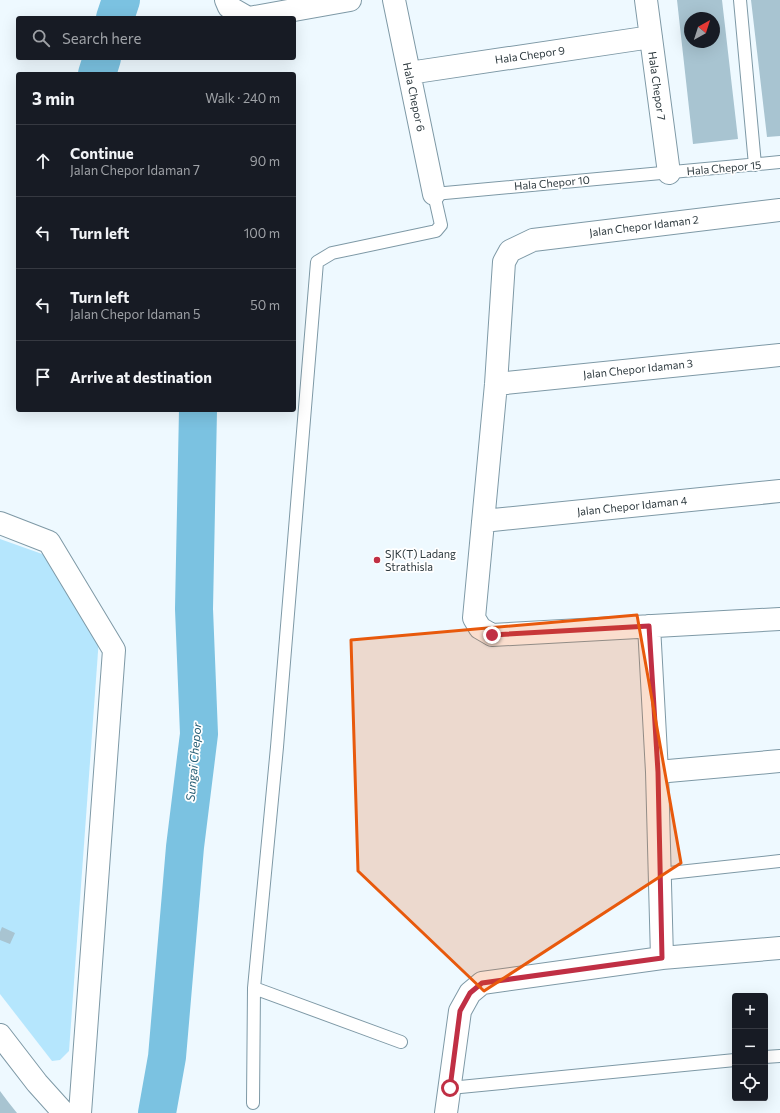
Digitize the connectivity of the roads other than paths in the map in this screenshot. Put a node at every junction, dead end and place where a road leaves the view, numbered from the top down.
1 (226, 0) edge
2 (350, 0) edge
3 (394, 0) edge
4 (646, 0) edge
5 (740, 0) edge
6 (246, 16) edge
7 (260, 16) edge
8 (651, 37) junction
9 (409, 73) junction
10 (780, 162) edge
11 (755, 165) junction
12 (669, 173) junction
13 (434, 194) junction
14 (780, 210) edge
15 (780, 355) edge
16 (496, 384) junction
17 (780, 490) edge
18 (483, 521) junction
19 (0, 523) edge
20 (780, 619) edge
21 (649, 626) junction
22 (780, 761) edge
23 (658, 772) junction
24 (780, 861) edge
25 (660, 874) junction
26 (780, 948) edge
27 (662, 958) junction
28 (254, 988) junction
29 (0, 1035) edge
30 (401, 1042) dead end
31 (780, 1056) edge
32 (768, 1058) edge
33 (732, 1060) edge
34 (450, 1088) junction
35 (253, 1103) dead end
36 (64, 1113) edge
37 (80, 1113) edge
38 (446, 1113) edge

1 - 6 street
2 - 7 street
3 - 9 street, Hala Chepor 6
4 - 8 street, Hala Chepor 7
5 - 11 lane
8 - 9 street, Hala Chepor 9
8 - 12 street, Hala Chepor 7
9 - 13 street, Hala Chepor 6
10 - 11 lane, Hala Chepor 15
11 - 12 lane, Hala Chepor 15
12 - 13 lane, Hala Chepor 10
13 - 28 lane
14 - 16 street, Jalan Chepor Idaman 2
15 - 16 street, Jalan Chepor Idaman 3
16 - 18 street
17 - 18 street, Jalan Chepor Idaman 4
18 - 21 street
19 - 37 street
20 - 21 street
21 - 23 street
22 - 23 street
23 - 25 street
24 - 25 lane
25 - 27 street
26 - 27 street
27 - 34 street
28 - 30 lane
28 - 35 lane
29 - 36 street
31 - 32 lane
33 - 34 lane
34 - 38 street

